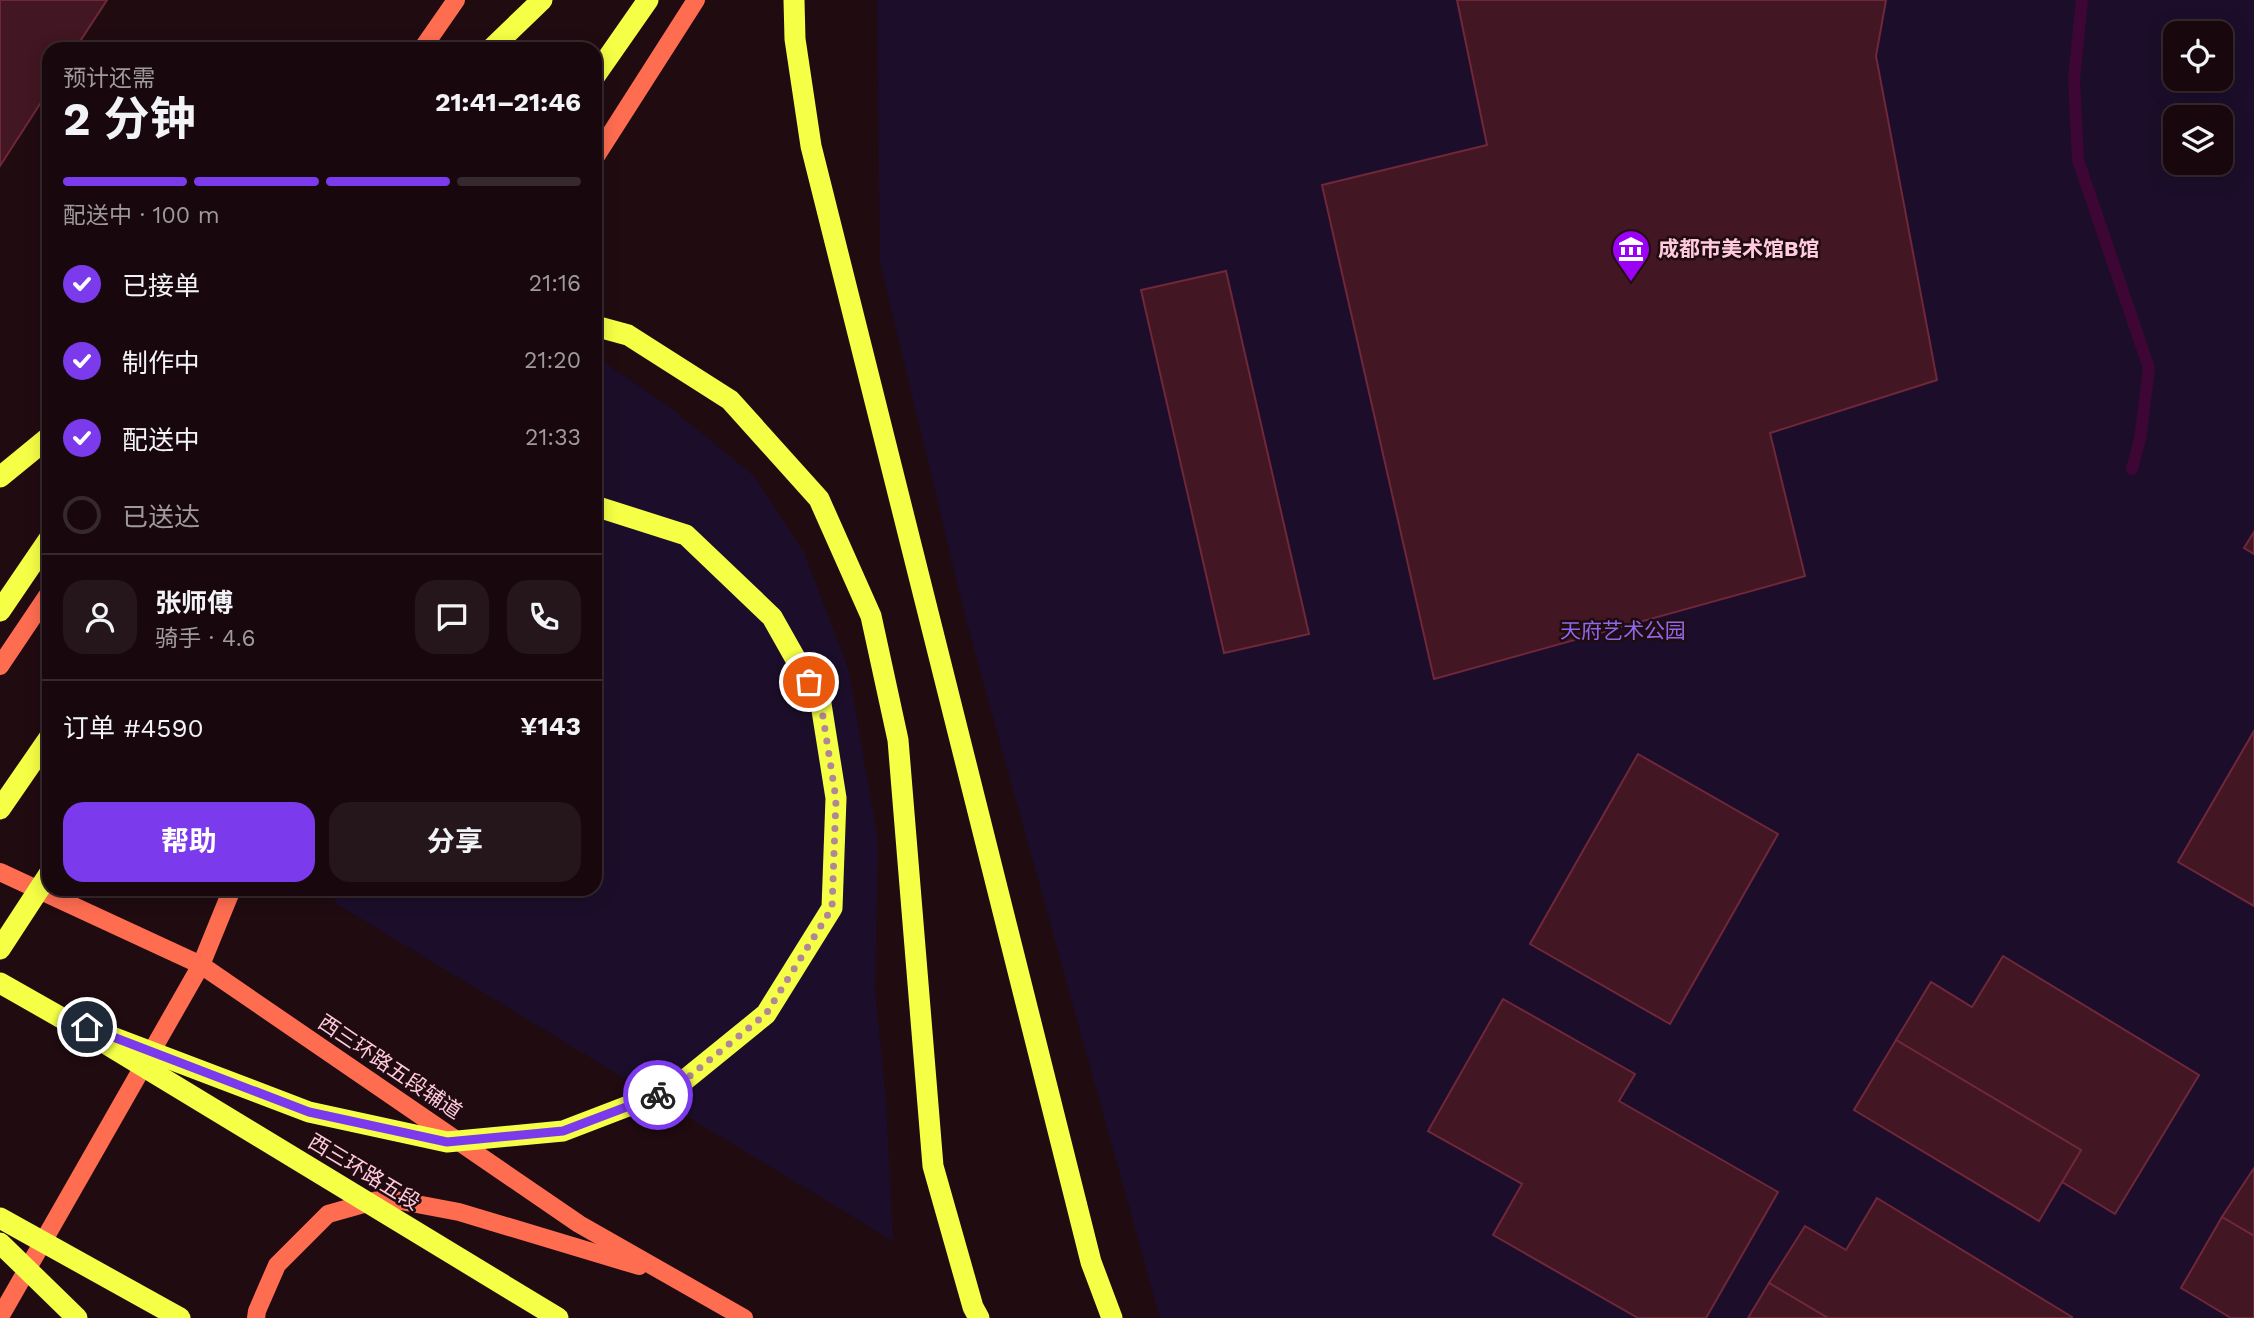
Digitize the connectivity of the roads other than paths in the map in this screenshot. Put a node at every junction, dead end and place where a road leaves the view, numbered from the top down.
1 (456, 0) edge
2 (543, 0) edge
3 (648, 0) edge
4 (696, 0) edge
5 (794, 0) edge
6 (427, 42) edge
7 (498, 42) edge
8 (516, 42) edge
9 (602, 66) edge
10 (602, 147) edge
11 (602, 328) edge
12 (42, 443) edge
13 (0, 477) edge
14 (602, 508) edge
15 (42, 549) edge
16 (42, 603) edge
17 (0, 611) edge
18 (0, 666) edge
19 (42, 748) edge
20 (0, 809) edge
21 (0, 872) edge
22 (42, 885) edge
23 (42, 891) edge
24 (52, 896) edge
25 (229, 896) edge
26 (0, 949) edge
27 (201, 965) junction
28 (0, 983) edge
29 (62, 1018) junction
30 (0, 1218) edge
31 (0, 1243) edge
32 (669, 1275) junction
33 (0, 1317) edge
34 (77, 1318) edge
35 (180, 1318) edge
36 (256, 1318) edge
37 (558, 1318) edge
38 (744, 1318) edge
39 (979, 1318) edge
40 (1112, 1318) edge

1 - 6 main road
2 - 7 highway
2 - 8 highway
3 - 9 highway
4 - 10 main road
5 - 40 highway
11 - 39 highway
12 - 13 highway
14 - 29 highway, bridge
15 - 17 highway
16 - 18 main road
19 - 20 highway
21 - 23 main road, 西三环路五段辅道
22 - 26 highway, bridge
24 - 27 main road, 西三环路五段辅道
25 - 27 main road
27 - 32 main road, 西三环路五段辅道
27 - 33 main road
28 - 29 highway, 西三环路五段, bridge
29 - 37 highway, 西三环路五段, bridge
30 - 35 highway, bridge
31 - 34 highway, bridge
32 - 36 main road
32 - 38 main road, 西三环路五段辅道

